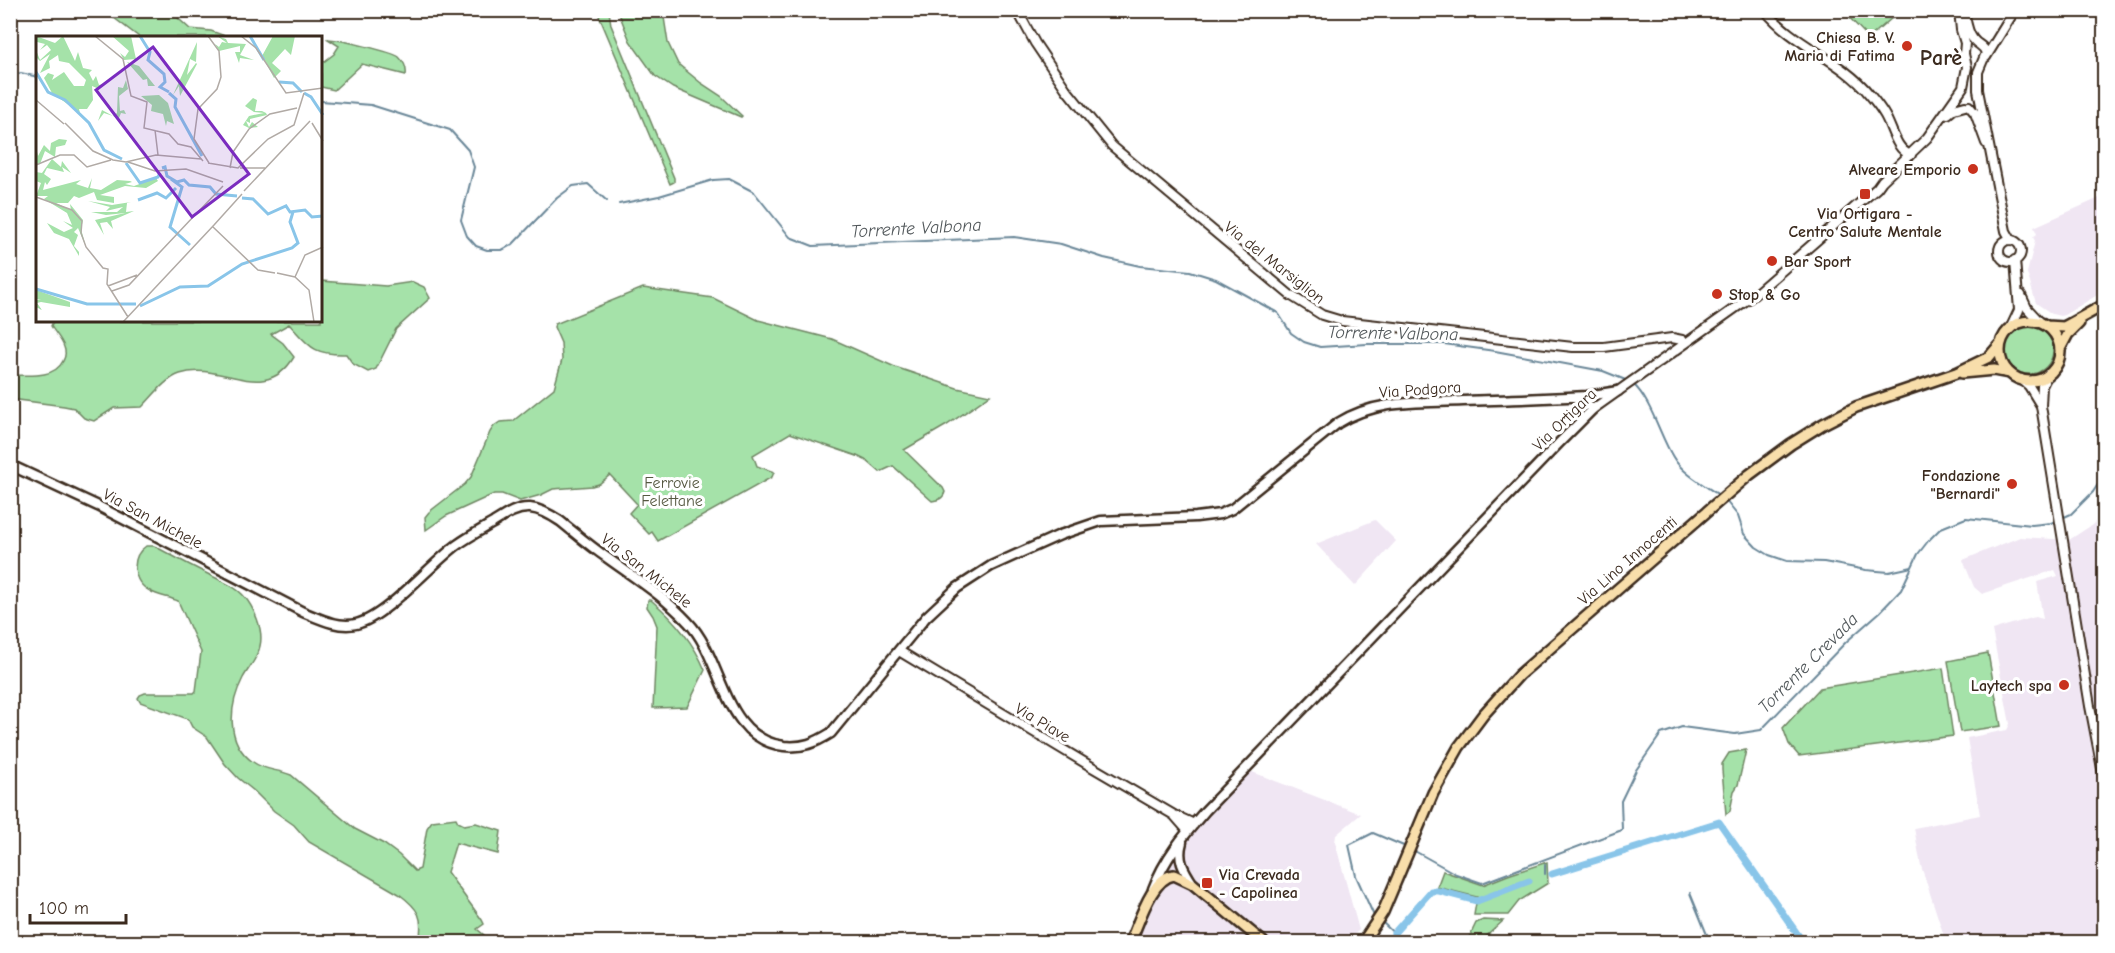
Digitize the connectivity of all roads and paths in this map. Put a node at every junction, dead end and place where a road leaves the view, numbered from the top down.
1 (1017, 10) edge
2 (1765, 10) edge
3 (1962, 10) edge
4 (2015, 10) edge
5 (1995, 40) junction
6 (1979, 44) junction
7 (1966, 48) junction
8 (1966, 60) junction
9 (1983, 61) junction
10 (1961, 90) junction
11 (1978, 90) junction
12 (1979, 98) junction
13 (1967, 106) junction
14 (1942, 119) junction
15 (1898, 143) junction
16 (1990, 152) junction
17 (1911, 155) junction
18 (1899, 166) junction
19 (2008, 241) junction
20 (2012, 261) junction
21 (2019, 290) junction
22 (2104, 305) edge
23 (2083, 319) junction
24 (2044, 325) junction
25 (2010, 328) junction
26 (1686, 343) junction
27 (2001, 343) junction
28 (2060, 349) junction
29 (1956, 373) junction
30 (2010, 374) junction
31 (2048, 374) junction
32 (2021, 379) junction
33 (1620, 389) junction
34 (1589, 396) junction
35 (1574, 397) junction
36 (2041, 406) junction
37 (1595, 408) junction
38 (10, 465) edge
39 (1196, 517) joint
40 (899, 651) junction
41 (2104, 779) edge
42 (1174, 815) junction
43 (1194, 824) junction
44 (1185, 835) junction
45 (1193, 884) junction
46 (1149, 900) junction
47 (1366, 939) edge
48 (1130, 942) edge
49 (1263, 942) edge

1 - 26 street, Via del Marsiglion
2 - 15 street
3 - 6 street
3 - 7 street
4 - 5 street
5 - 6 street
5 - 9 street
6 - 7 street
6 - 9 street
7 - 8 street
8 - 9 street
8 - 10 street
9 - 11 street
10 - 11 street
10 - 13 street
10 - 14 street, Via Ortigara
11 - 12 street
12 - 13 street
12 - 16 street
13 - 14 street, Via Ortigara
13 - 16 street
14 - 17 street, Via Ortigara
15 - 17 street
15 - 18 street
16 - 19 street
17 - 18 street, Via Ortigara
18 - 26 street, Via Ortigara
19 - 20 street
19 - 20 street
20 - 21 street
21 - 24 street
21 - 25 street
22 - 23 main road
23 - 24 main road
23 - 28 main road
24 - 25 main road
24 - 28 main road
25 - 27 main road
26 - 33 street, Via Ortigara
27 - 29 main road, Via Lino Innocenti
27 - 30 main road
28 - 31 main road
29 - 30 main road, Via Lino Innocenti
29 - 47 main road, Via Lino Innocenti
30 - 32 main road
31 - 32 main road
31 - 36 street
32 - 36 street
33 - 34 main road, Via Podgora
33 - 37 street, Via Ortigara
34 - 35 main road, Via Podgora
34 - 37 main road
35 - 37 main road
35 - 39 main road, Via Podgora
36 - 41 street
37 - 43 main road, Via Ortigara
38 - 40 main road, Via San Michele
39 - 40 main road, Via San Michele
40 - 42 street, Via Piave
42 - 43 street, Via Piave
42 - 44 street, Via Piave
43 - 44 main road, Via Ortigara
44 - 45 main road
44 - 46 main road, Via Ortigara
45 - 46 main road
45 - 49 main road
46 - 48 main road

